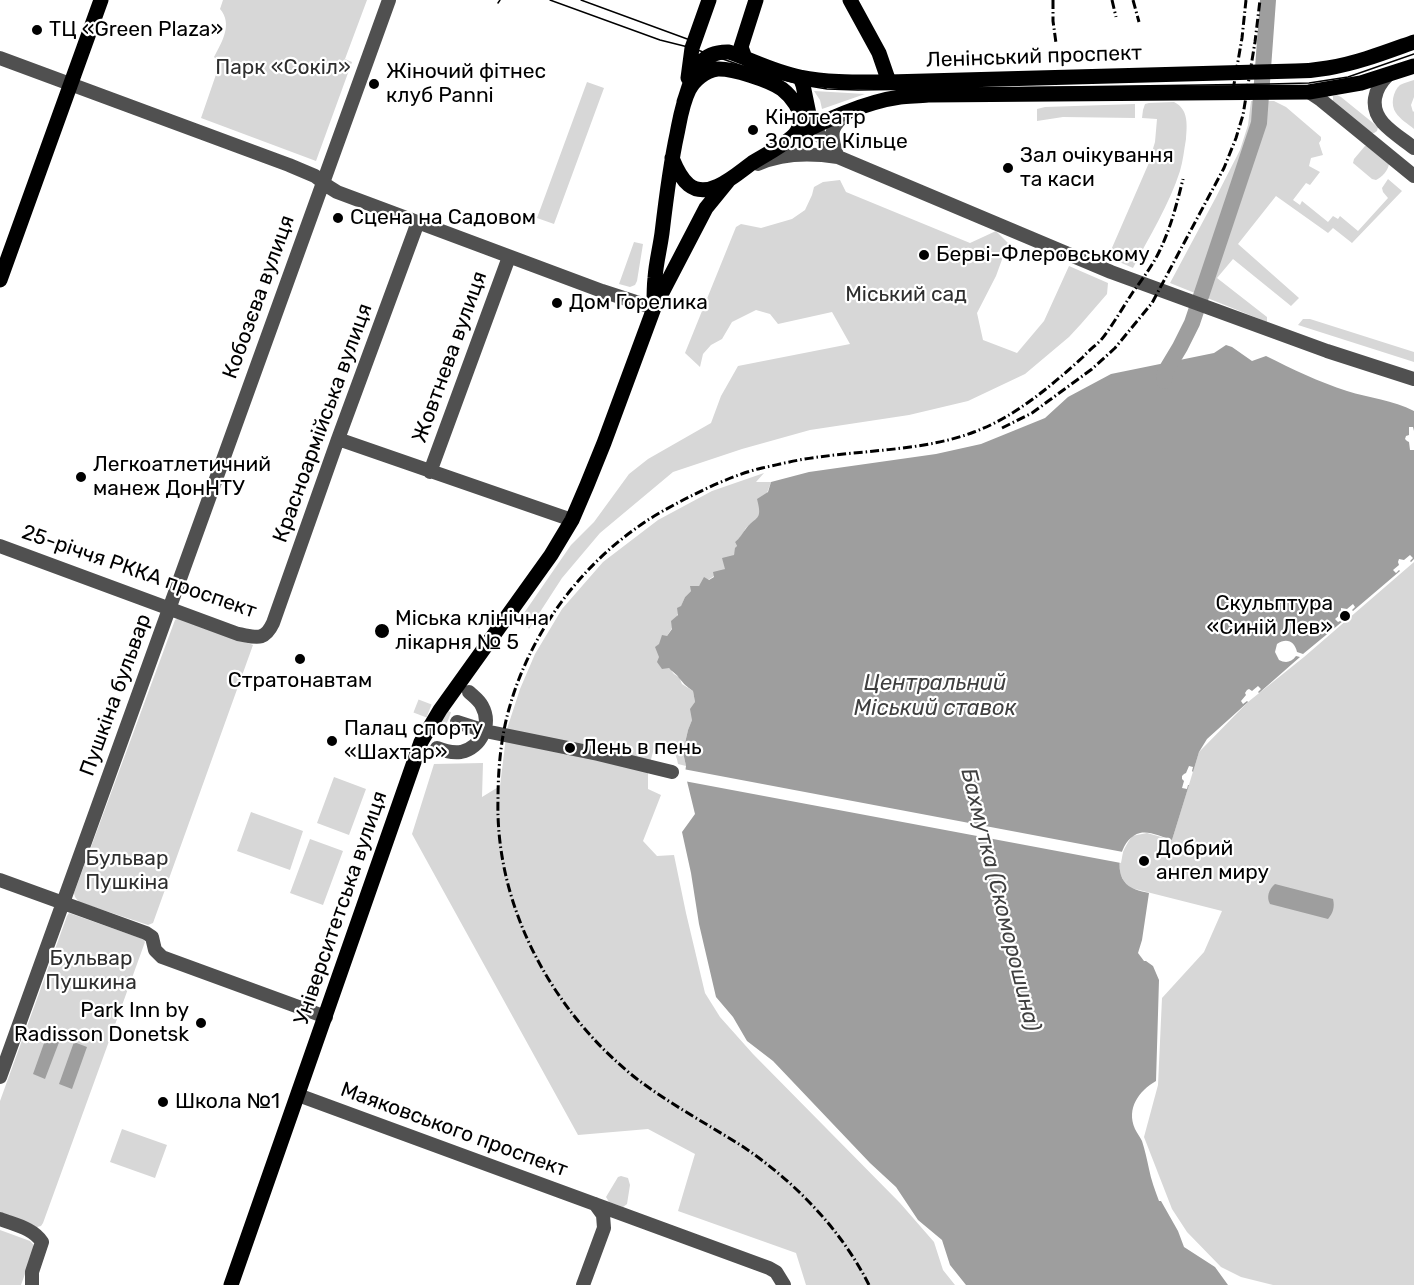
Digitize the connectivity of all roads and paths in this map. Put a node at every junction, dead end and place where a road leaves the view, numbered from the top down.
1 (101, 0) edge
2 (389, 0) edge
3 (709, 0) edge
4 (756, 0) edge
5 (850, 0) edge
6 (1414, 42) edge
7 (0, 58) edge
8 (745, 58) junction
9 (1414, 66) edge
10 (1388, 75) junction
11 (800, 77) junction
12 (889, 82) junction
13 (71, 84) junction
14 (1309, 92) junction
15 (684, 102) junction
16 (796, 105) junction
17 (848, 112) junction
18 (1385, 125) junction
19 (812, 128) junction
20 (791, 138) junction
21 (1375, 144) junction
22 (1412, 147) edge
23 (838, 157) junction
24 (672, 158) junction
25 (1397, 161) junction
26 (743, 172) junction
27 (1414, 176) edge
28 (323, 183) junction
29 (418, 222) junction
30 (510, 257) junction
31 (0, 280) edge
32 (654, 308) junction
33 (1414, 379) edge
34 (338, 439) junction
35 (430, 472) junction
36 (572, 520) junction
37 (0, 546) edge
38 (170, 609) junction
39 (264, 636) joint
40 (468, 692) dead end
41 (457, 722) tunnel mouth
42 (485, 731) junction
43 (436, 748) dead end
44 (672, 772) dead end
45 (0, 879) edge
46 (63, 903) junction
47 (326, 1017) junction
48 (0, 1077) edge
49 (298, 1095) junction
50 (595, 1204) junction
51 (623, 1214) junction
52 (0, 1220) edge
53 (604, 1228) junction
54 (32, 1285) edge
55 (231, 1285) edge
56 (583, 1285) edge
57 (784, 1285) edge

1 - 13 main road
2 - 28 street, Кобозєва вулиця
3 - 15 main road
4 - 8 main road
5 - 12 main road
6 - 12 main road, Ленінський проспект
7 - 13 street
8 - 11 main road, Ленінський проспект
8 - 15 main road, Ленінський проспект
9 - 10 main road, Ленінський проспект
10 - 14 main road, Ленінський проспект
10 - 18 street
11 - 12 main road, Ленінський проспект
11 - 19 main road
13 - 28 street
13 - 31 main road
14 - 17 main road, Ленінський проспект
14 - 21 street
15 - 16 main road
15 - 24 main road
16 - 19 street
16 - 20 main road
17 - 19 main road, Ленінський проспект
17 - 23 street
18 - 21 street
18 - 22 street
19 - 20 main road, Ленінський проспект
19 - 23 street
20 - 26 main road
21 - 25 street
22 - 25 street
23 - 26 street
23 - 33 street
24 - 26 main road
24 - 32 main road, Університетська вулиця
25 - 27 street
26 - 32 main road, Університетська вулиця
28 - 29 street
28 - 38 street, Кобозєва вулиця
29 - 30 street
29 - 34 street, Красноармійська вулиця
30 - 32 street
30 - 35 street, Жовтнева вулиця
32 - 36 main road, Університетська вулиця
34 - 35 street
34 - 39 street, Красноармійська вулиця
35 - 36 street
36 - 47 main road, Університетська вулиця
37 - 38 street, 25-річчя РККА проспект
38 - 39 street, 25-річчя РККА проспект
38 - 46 street, Пушкіна бульвар
40 - 42 street
41 - 42 street
42 - 43 street
42 - 44 street
45 - 46 street
46 - 47 street
46 - 48 street
47 - 49 main road, Університетська вулиця
49 - 50 street, Маяковського проспект
49 - 55 main road, Університетська вулиця
50 - 51 street, Маяковського проспект
50 - 53 street
51 - 53 street
51 - 57 street, Маяковського проспект
52 - 54 street
53 - 56 street

